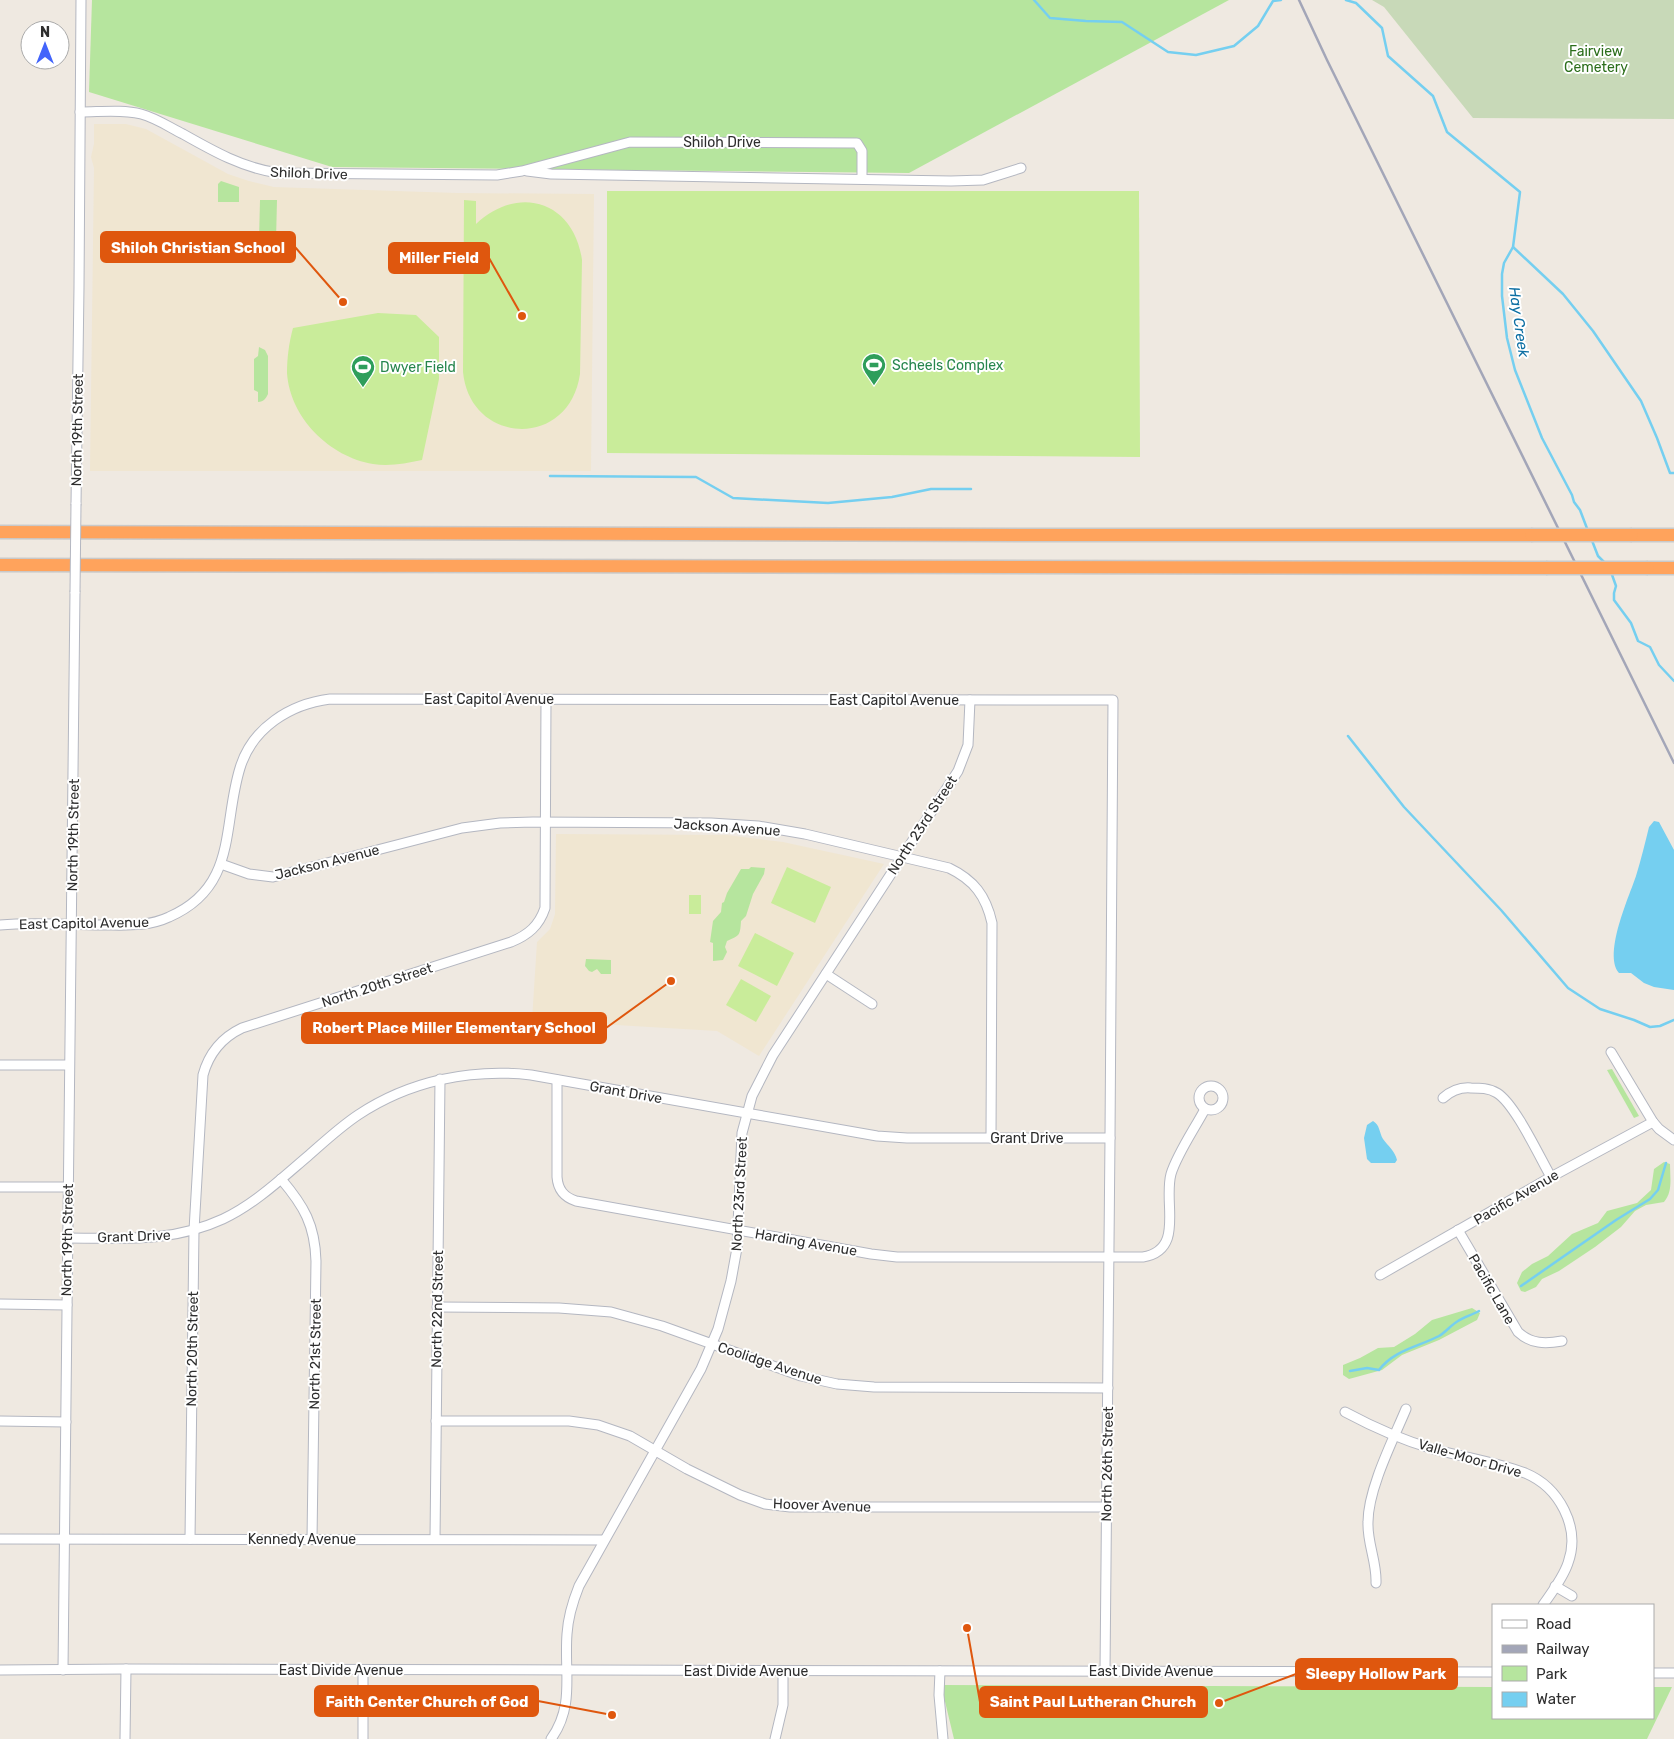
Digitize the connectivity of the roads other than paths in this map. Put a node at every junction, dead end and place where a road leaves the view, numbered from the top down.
1 (81, 0) edge
2 (80, 112) junction
3 (1021, 168) dead end
4 (522, 171) junction
5 (862, 179) junction
6 (0, 532) edge
7 (1674, 535) edge
8 (0, 565) edge
9 (1674, 568) edge
10 (546, 699) junction
11 (970, 700) junction
12 (545, 822) junction
13 (902, 857) junction
14 (221, 864) junction
15 (0, 925) edge
16 (72, 925) junction
17 (826, 974) junction
18 (872, 1004) dead end
19 (1610, 1052) dead end
20 (0, 1065) edge
21 (69, 1065) junction
22 (440, 1079) junction
23 (557, 1080) junction
24 (1443, 1098) dead end
25 (1205, 1109) dead end
26 (746, 1114) junction
27 (1653, 1122) junction
28 (992, 1138) junction
29 (1110, 1138) junction
30 (1674, 1140) edge
31 (1551, 1177) junction
32 (281, 1179) junction
33 (0, 1186) edge
34 (68, 1187) junction
35 (194, 1230) junction
36 (739, 1230) junction
37 (1458, 1230) junction
38 (67, 1238) junction
39 (1109, 1257) junction
40 (1380, 1275) dead end
41 (0, 1304) edge
42 (67, 1305) junction
43 (437, 1307) junction
44 (1562, 1341) dead end
45 (712, 1345) junction
46 (1108, 1388) junction
47 (1406, 1409) dead end
48 (1345, 1412) dead end
49 (0, 1421) edge
50 (436, 1421) junction
51 (66, 1422) junction
52 (1395, 1436) junction
53 (656, 1451) junction
54 (1107, 1508) junction
55 (64, 1538) junction
56 (0, 1539) edge
57 (190, 1539) junction
58 (312, 1539) junction
59 (435, 1539) junction
60 (604, 1540) junction
61 (1376, 1583) dead end
62 (1555, 1586) junction
63 (1572, 1596) dead end
64 (1544, 1604) edge
65 (126, 1669) junction
66 (0, 1670) edge
67 (63, 1670) junction
68 (363, 1670) junction
69 (567, 1670) junction
70 (783, 1671) junction
71 (940, 1671) junction
72 (1105, 1671) junction
73 (1492, 1672) edge
74 (1654, 1673) edge
75 (1674, 1673) edge
76 (553, 1738) edge
77 (125, 1739) edge
78 (362, 1739) edge
79 (775, 1739) edge
80 (943, 1739) edge

1 - 2 street, North 19th Street
2 - 4 street, Shiloh Drive
2 - 16 street, North 19th Street, bridge
3 - 5 street, Shiloh Drive
4 - 5 street, Shiloh Drive
4 - 5 street, Shiloh Drive
6 - 7 highway, bridge
8 - 9 highway, bridge
10 - 11 street, East Capitol Avenue
10 - 12 street, North 20th Street
10 - 14 street, East Capitol Avenue
11 - 13 street, North 23rd Street
11 - 29 street, East Capitol Avenue
12 - 13 street, Jackson Avenue
12 - 14 street, Jackson Avenue
12 - 35 street, North 20th Street
13 - 17 street, North 23rd Street
13 - 28 street, Jackson Avenue
14 - 16 street, East Capitol Avenue
15 - 16 street, East Capitol Avenue
16 - 21 street, North 19th Street
17 - 18 street
17 - 26 street, North 23rd Street
19 - 27 street
20 - 21 street
21 - 34 street, North 19th Street
22 - 23 street, Grant Drive
22 - 32 street, Grant Drive
22 - 43 street, North 22nd Street
23 - 26 street, Grant Drive
23 - 36 street, Harding Avenue
24 - 31 street
25 - 39 street, Harding Avenue
26 - 28 street, Grant Drive
26 - 36 street, North 23rd Street
27 - 30 street
27 - 31 street, Pacific Avenue
28 - 29 street, Grant Drive
29 - 39 street
31 - 37 street, Pacific Avenue
32 - 35 street, Grant Drive
32 - 58 street, North 21st Street
33 - 34 street
34 - 38 street, North 19th Street
35 - 38 street, Grant Drive
35 - 57 street, North 20th Street
36 - 39 street, Harding Avenue
36 - 45 street, North 23rd Street
37 - 40 street, Pacific Avenue
37 - 44 street, Pacific Lane
38 - 42 street, North 19th Street
39 - 46 street, North 26th Street
41 - 42 street
42 - 51 street, North 19th Street
43 - 45 street, Coolidge Avenue
43 - 50 street, North 22nd Street
45 - 46 street, Coolidge Avenue
45 - 53 street, North 23rd Street
46 - 54 street, North 26th Street
47 - 52 street
48 - 52 street, Valle-Moor Drive
49 - 51 street
50 - 53 street, Hoover Avenue
50 - 59 street, North 22nd Street
51 - 55 street, North 19th Street
52 - 61 street
52 - 62 street, Valle-Moor Drive
53 - 54 street, Hoover Avenue
53 - 60 street, North 23rd Street
54 - 72 street, North 26th Street
55 - 56 street, Kennedy Avenue
55 - 57 street, Kennedy Avenue
55 - 67 street, North 19th Street
57 - 58 street, Kennedy Avenue
58 - 59 street, Kennedy Avenue
59 - 60 street, Kennedy Avenue
60 - 69 street, North 23rd Street
62 - 63 street
62 - 64 street, Valle-Moor Drive
65 - 67 street, East Divide Avenue
65 - 68 street, East Divide Avenue
65 - 77 street
66 - 67 street, East Divide Avenue
68 - 69 street, East Divide Avenue
68 - 78 street
69 - 70 street, East Divide Avenue
69 - 76 street, North 23rd Street
70 - 71 street, East Divide Avenue
70 - 79 street
71 - 72 street, East Divide Avenue
71 - 80 street
72 - 73 street, East Divide Avenue
74 - 75 street

